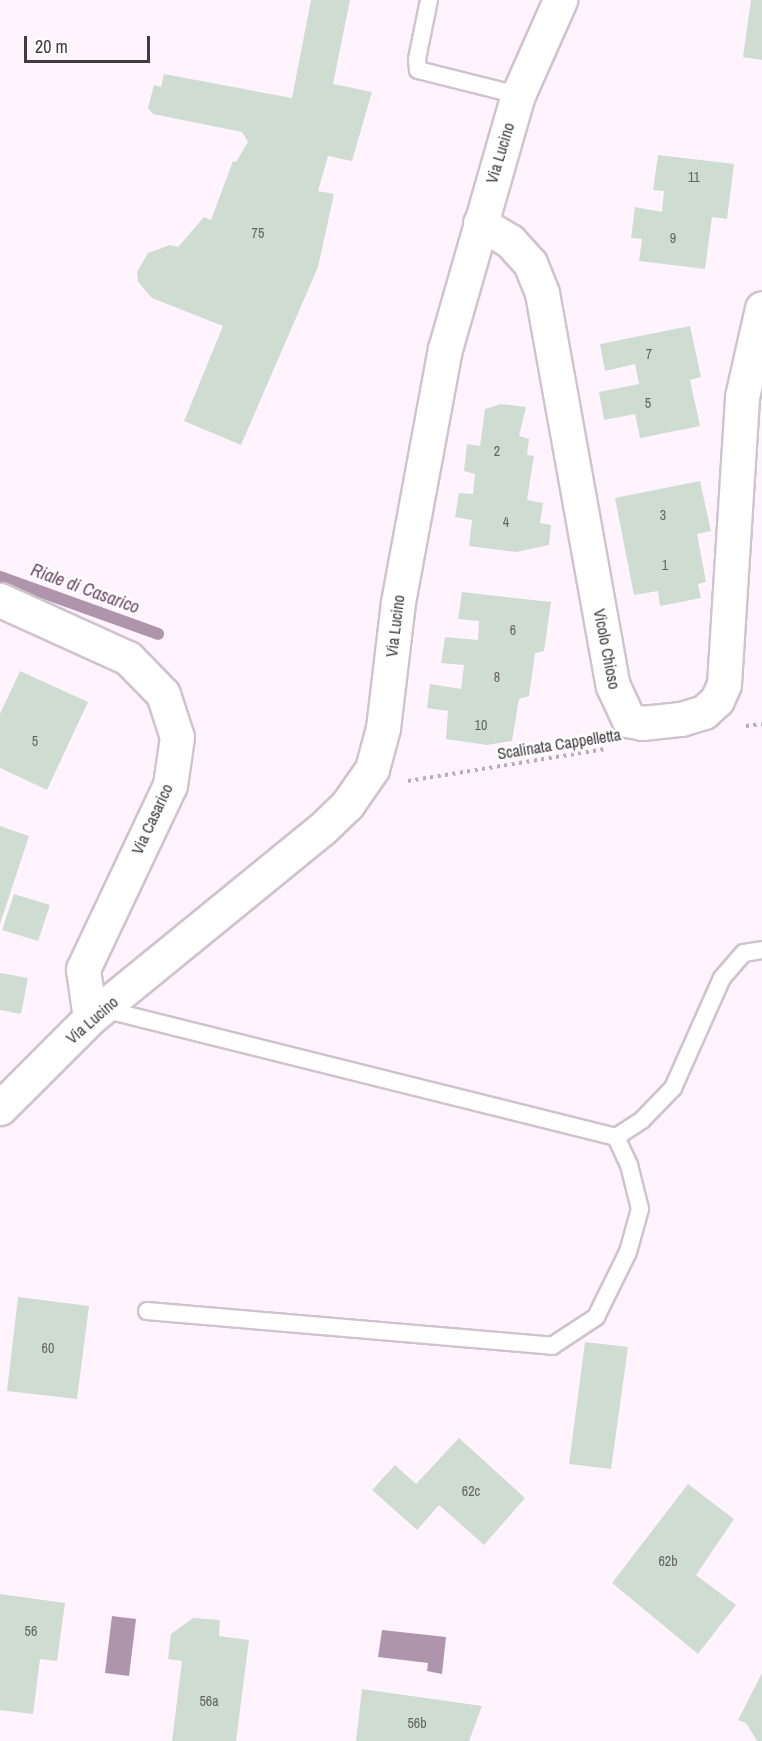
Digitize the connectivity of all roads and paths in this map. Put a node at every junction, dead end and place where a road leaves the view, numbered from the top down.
1 (429, 0) edge
2 (560, 0) edge
3 (518, 95) junction
4 (480, 223) junction
5 (762, 308) edge
6 (0, 600) edge
7 (762, 724) edge
8 (738, 728) dead end
9 (608, 748) dead end
10 (360, 789) junction
11 (762, 950) edge
12 (97, 1014) junction
13 (0, 1108) edge
14 (616, 1137) junction
15 (147, 1311) dead end

1 - 3 lane
2 - 3 street, Via Lucino
3 - 4 street, Via Lucino
4 - 5 street, Vicolo Chioso
4 - 10 street, Via Lucino
6 - 12 street, Via Casarico
7 - 8 path
9 - 10 path, Scalinata Cappelletta
10 - 12 street, Via Lucino
11 - 14 lane
12 - 13 street, Via Lucino
12 - 14 lane
14 - 15 lane

